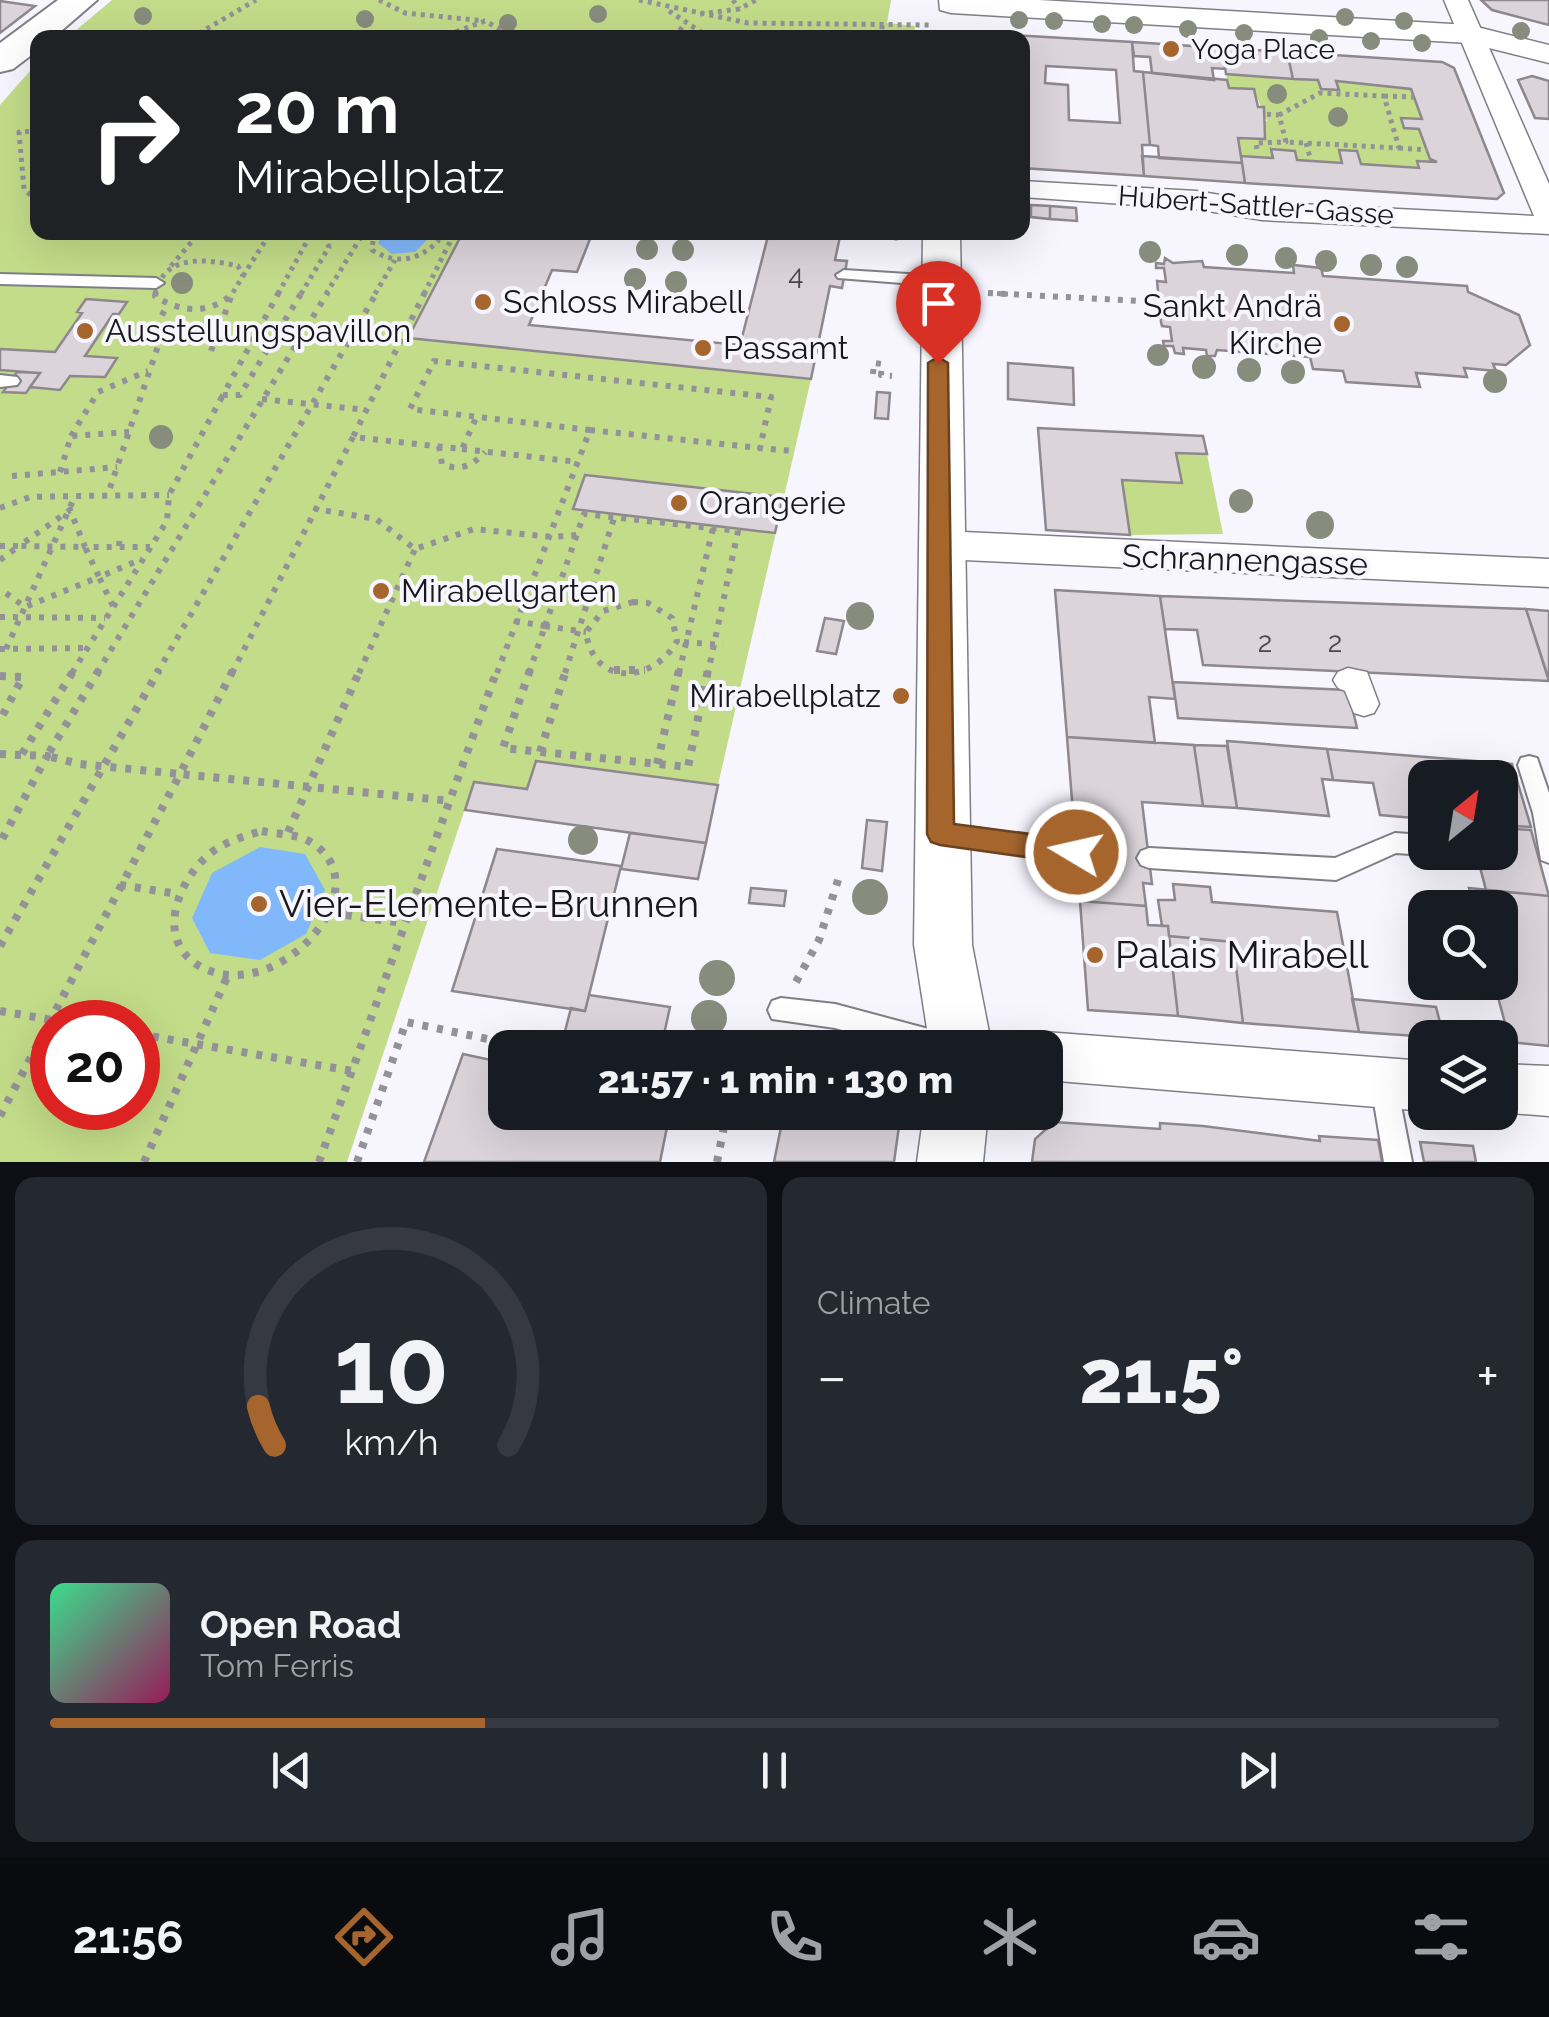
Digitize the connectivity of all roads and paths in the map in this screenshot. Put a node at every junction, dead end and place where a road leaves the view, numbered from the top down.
1 (80, 0) edge
2 (256, 0) edge
3 (378, 0) edge
4 (639, 0) edge
5 (733, 0) edge
6 (756, 0) edge
7 (1456, 0) edge
8 (951, 2) edge
9 (666, 8) junction
10 (739, 9) junction
11 (694, 14) junction
12 (485, 21) junction
13 (685, 22) junction
14 (883, 22) junction
15 (41, 30) edge
16 (205, 30) edge
17 (461, 30) edge
18 (502, 30) edge
19 (680, 30) edge
20 (698, 30) edge
21 (882, 30) edge
22 (930, 30) edge
23 (937, 30) edge
24 (1470, 34) junction
25 (30, 38) edge
26 (1549, 54) edge
27 (0, 61) edge
28 (1384, 96) junction
29 (1414, 98) dead end
30 (1265, 114) dead end
31 (1278, 116) junction
32 (1393, 123) junction
33 (1402, 124) dead end
34 (30, 131) edge
35 (1286, 142) junction
36 (1306, 143) junction
37 (1400, 148) junction
38 (1257, 149) dead end
39 (1427, 150) dead end
40 (1311, 161) dead end
41 (1030, 189) edge
42 (30, 195) edge
43 (1549, 217) edge
44 (1549, 225) edge
45 (193, 240) edge
46 (265, 240) edge
47 (317, 240) edge
48 (324, 240) edge
49 (360, 240) edge
50 (373, 240) edge
51 (436, 240) edge
52 (450, 240) edge
53 (941, 240) edge
54 (457, 243) dead end
55 (435, 246) junction
56 (446, 248) junction
57 (394, 260) junction
58 (844, 275) dead end
59 (244, 276) junction
60 (161, 277) junction
61 (0, 279) edge
62 (940, 281) junction
63 (988, 293) dead end
64 (231, 296) junction
65 (1160, 302) dead end
66 (167, 306) junction
67 (210, 351) dead end
68 (149, 370) junction
69 (872, 374) dead end
70 (892, 376) dead end
71 (223, 395) junction
72 (262, 399) junction
73 (311, 408) junction
74 (366, 410) junction
75 (476, 416) junction
76 (590, 430) junction
77 (129, 432) junction
78 (71, 436) junction
79 (353, 437) junction
80 (439, 446) junction
81 (760, 448) junction
82 (462, 449) junction
83 (793, 451) dead end
84 (485, 452) junction
85 (578, 462) junction
86 (118, 467) junction
87 (60, 472) junction
88 (12, 476) dead end
89 (110, 488) dead end
90 (170, 495) junction
91 (75, 496) junction
92 (0, 508) edge
93 (316, 509) junction
94 (70, 510) junction
95 (614, 518) junction
96 (713, 528) junction
97 (120, 533) dead end
98 (547, 534) junction
99 (577, 535) junction
100 (942, 545) junction
101 (0, 546) edge
102 (19, 546) junction
103 (55, 546) junction
104 (119, 546) junction
105 (151, 546) junction
106 (85, 547) junction
107 (414, 548) junction
108 (144, 559) junction
109 (0, 560) edge
110 (1549, 573) edge
111 (100, 577) junction
112 (0, 588) edge
113 (26, 607) junction
114 (113, 607) junction
115 (21, 617) junction
116 (0, 618) edge
117 (106, 618) junction
118 (515, 622) junction
119 (544, 626) junction
120 (582, 631) junction
121 (681, 642) junction
122 (719, 645) junction
123 (88, 648) junction
124 (3, 649) edge
125 (0, 676) edge
126 (0, 720) edge
127 (540, 752) junction
128 (0, 754) edge
129 (22, 754) junction
130 (47, 756) junction
131 (656, 764) junction
132 (1529, 764) dead end
133 (100, 767) junction
134 (180, 774) junction
135 (309, 785) junction
136 (451, 801) junction
137 (288, 832) junction
138 (940, 834) junction
139 (0, 844) edge
140 (1408, 844) edge
141 (1076, 852) dead end
142 (1549, 853) edge
143 (1149, 858) dead end
144 (839, 877) dead end
145 (120, 886) junction
146 (178, 894) junction
147 (331, 913) junction
148 (403, 924) junction
149 (0, 946) edge
150 (228, 975) junction
151 (61, 1000) edge
152 (781, 1010) junction
153 (0, 1011) edge
154 (30, 1016) edge
155 (769, 1030) edge
156 (886, 1030) edge
157 (958, 1030) edge
158 (160, 1037) edge
159 (488, 1039) edge
160 (198, 1043) junction
161 (1063, 1057) edge
162 (30, 1060) edge
163 (352, 1071) junction
164 (1404, 1084) edge
165 (1518, 1090) edge
166 (1549, 1091) edge
167 (0, 1116) edge
168 (722, 1130) edge
169 (954, 1130) edge
170 (144, 1162) edge
171 (319, 1162) edge
172 (357, 1162) edge
173 (716, 1162) edge
174 (950, 1162) edge
175 (1398, 1162) edge

1 - 15 main road
2 - 16 path
3 - 12 path
4 - 9 path
5 - 10 path
6 - 10 path
7 - 24 street
8 - 23 street
8 - 24 street
9 - 11 path
9 - 13 path
10 - 11 path
11 - 14 path
12 - 17 path
12 - 18 path
13 - 19 path
13 - 20 path
14 - 21 path
14 - 22 path
24 - 26 street
24 - 43 street
25 - 27 main road
28 - 29 path
28 - 31 path
28 - 32 path
30 - 31 path
31 - 35 path
32 - 33 path
32 - 37 path
34 - 42 path
35 - 36 path
35 - 38 path
36 - 37 path
36 - 40 path
37 - 39 path
41 - 44 street, Hubert-Sattler-Gasse
45 - 60 path
46 - 59 path
47 - 71 path
48 - 71 path
49 - 72 path
50 - 57 path
51 - 55 path
52 - 56 path
53 - 62 street
54 - 56 path
55 - 56 path
55 - 57 path
56 - 74 path
57 - 73 path
58 - 62 lane
59 - 60 path
59 - 64 path
60 - 61 lane
60 - 66 path
62 - 100 street
63 - 65 path
64 - 66 path
64 - 67 path
66 - 68 path
68 - 77 path
68 - 78 path
69 - 70 path
71 - 90 path
72 - 73 path
72 - 130 path
73 - 74 path
73 - 133 path
74 - 79 path
75 - 76 path
75 - 81 path
75 - 82 path
76 - 81 path
76 - 85 path
77 - 78 path
77 - 86 path
78 - 87 path
79 - 80 path
79 - 93 path
80 - 82 path
80 - 84 path
81 - 83 path
82 - 84 path
84 - 85 path
85 - 98 path
86 - 87 path
86 - 89 path
87 - 88 path
90 - 91 path
90 - 105 path
91 - 92 path
91 - 94 path
93 - 107 path
93 - 134 path
94 - 102 path
94 - 103 path
94 - 106 path
95 - 96 path
95 - 99 path
95 - 120 path
96 - 121 path
96 - 122 path
97 - 104 path
98 - 99 path
98 - 107 path
98 - 118 path
99 - 119 path
100 - 110 street, Schrannengasse
100 - 138 street
101 - 102 path
102 - 103 path
102 - 109 path
103 - 106 path
103 - 113 path
104 - 105 path
104 - 106 path
105 - 108 path
106 - 111 path
107 - 135 path
108 - 111 path
108 - 114 path
111 - 113 path
111 - 114 path
112 - 113 path
113 - 115 path
114 - 117 path
115 - 116 path
115 - 117 path
115 - 124 path
117 - 123 path
118 - 119 path
118 - 136 path
119 - 120 path
119 - 127 path
120 - 121 path
120 - 121 path
120 - 127 path
121 - 122 path
121 - 131 path
122 - 131 path
123 - 124 path
123 - 129 path
125 - 126 path
127 - 131 path
128 - 129 path
129 - 130 path
130 - 133 path
130 - 139 path
132 - 142 lane
133 - 134 path
133 - 149 path
134 - 135 path
134 - 145 path
135 - 136 path
135 - 137 path
136 - 148 path
137 - 146 path
137 - 147 path
138 - 141 lane
138 - 157 street
140 - 143 lane
144 - 152 path
145 - 146 path
145 - 151 path
146 - 150 path
147 - 148 path
147 - 150 path
148 - 163 path
150 - 160 path
152 - 155 path
152 - 156 lane
153 - 154 path
158 - 160 path
159 - 172 path
160 - 163 path
160 - 170 path
161 - 164 street
162 - 167 path
163 - 171 path
164 - 175 lane
165 - 166 street
168 - 173 path
169 - 174 street

